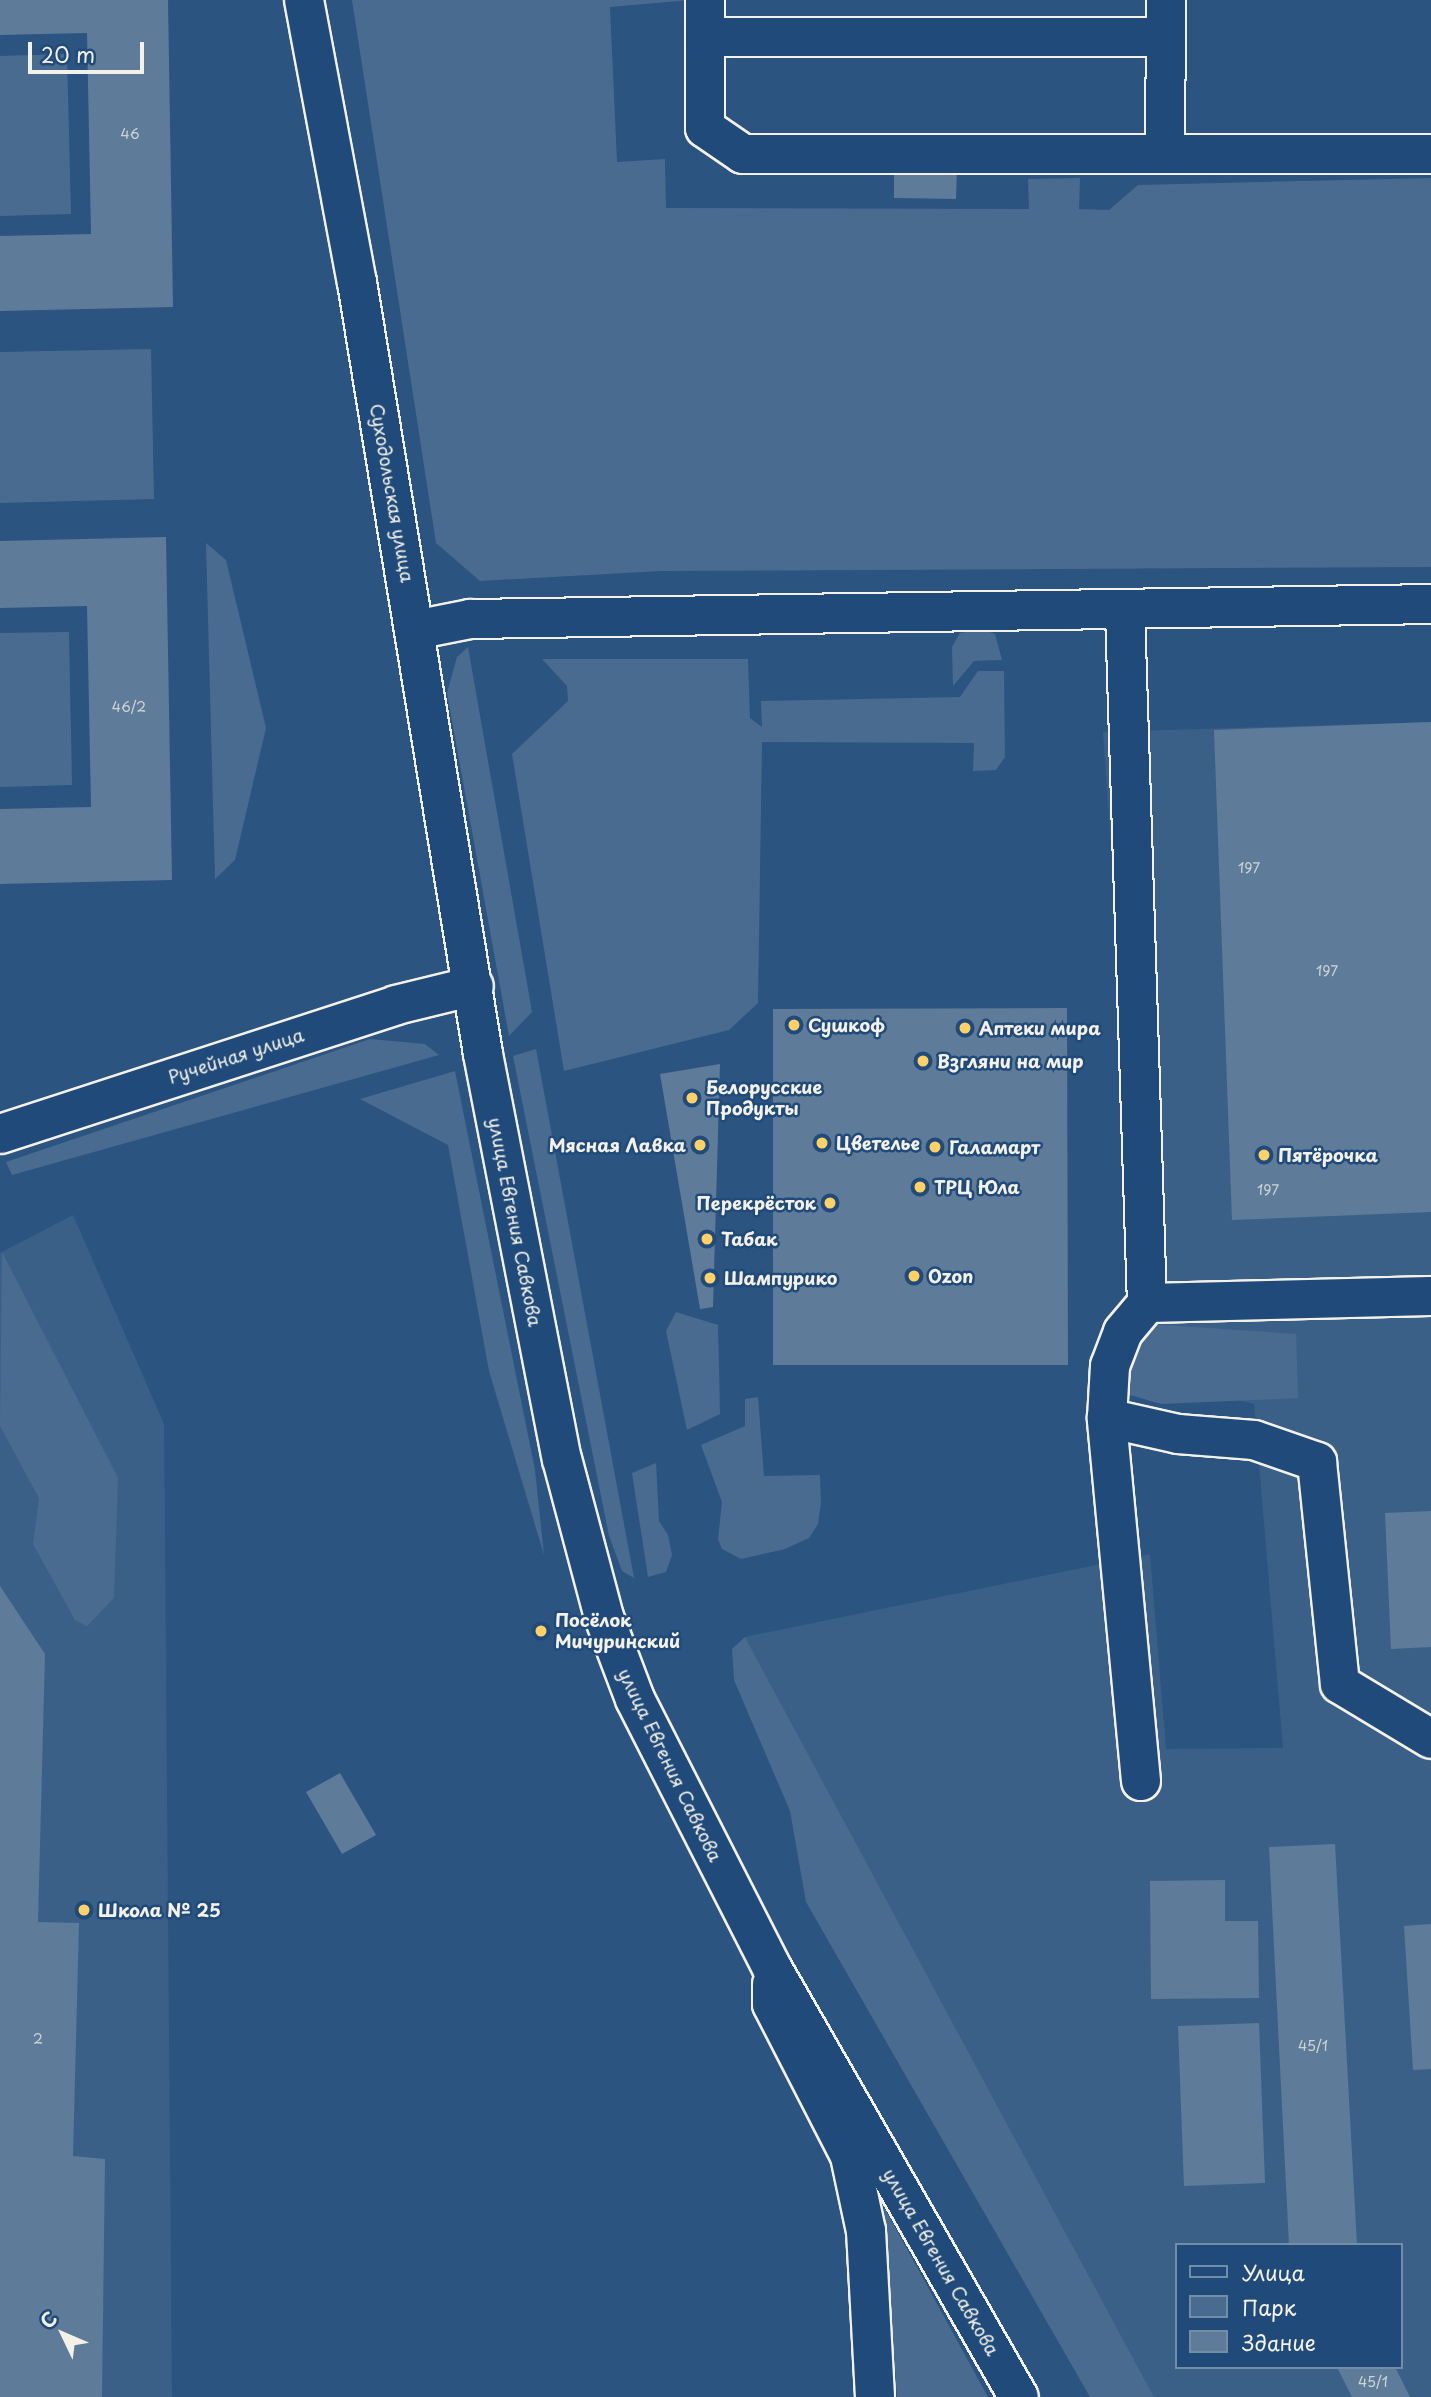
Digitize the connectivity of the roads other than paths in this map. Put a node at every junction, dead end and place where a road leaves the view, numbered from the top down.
1 (304, 0) edge
2 (705, 18) edge
3 (1166, 18) edge
4 (1165, 154) junction
5 (1431, 154) edge
6 (1431, 604) edge
7 (1125, 612) junction
8 (415, 630) junction
9 (474, 986) junction
10 (0, 1134) edge
11 (1431, 1296) edge
12 (1147, 1303) junction
13 (1107, 1418) junction
14 (1431, 1740) edge
15 (1142, 1781) dead end
16 (772, 1968) junction
17 (875, 2397) edge
18 (1019, 2397) edge

1 - 8 main road, Суходольская улица
2 - 3 main road
2 - 4 main road
3 - 4 main road
4 - 5 main road
6 - 7 main road
7 - 8 main road
7 - 12 main road
8 - 9 main road, Суходольская улица
9 - 10 main road, Ручейная улица
9 - 16 main road, улица Евгения Савкова
11 - 12 main road
12 - 13 main road
13 - 14 main road
13 - 15 main road
16 - 17 main road
16 - 18 main road, улица Евгения Савкова

